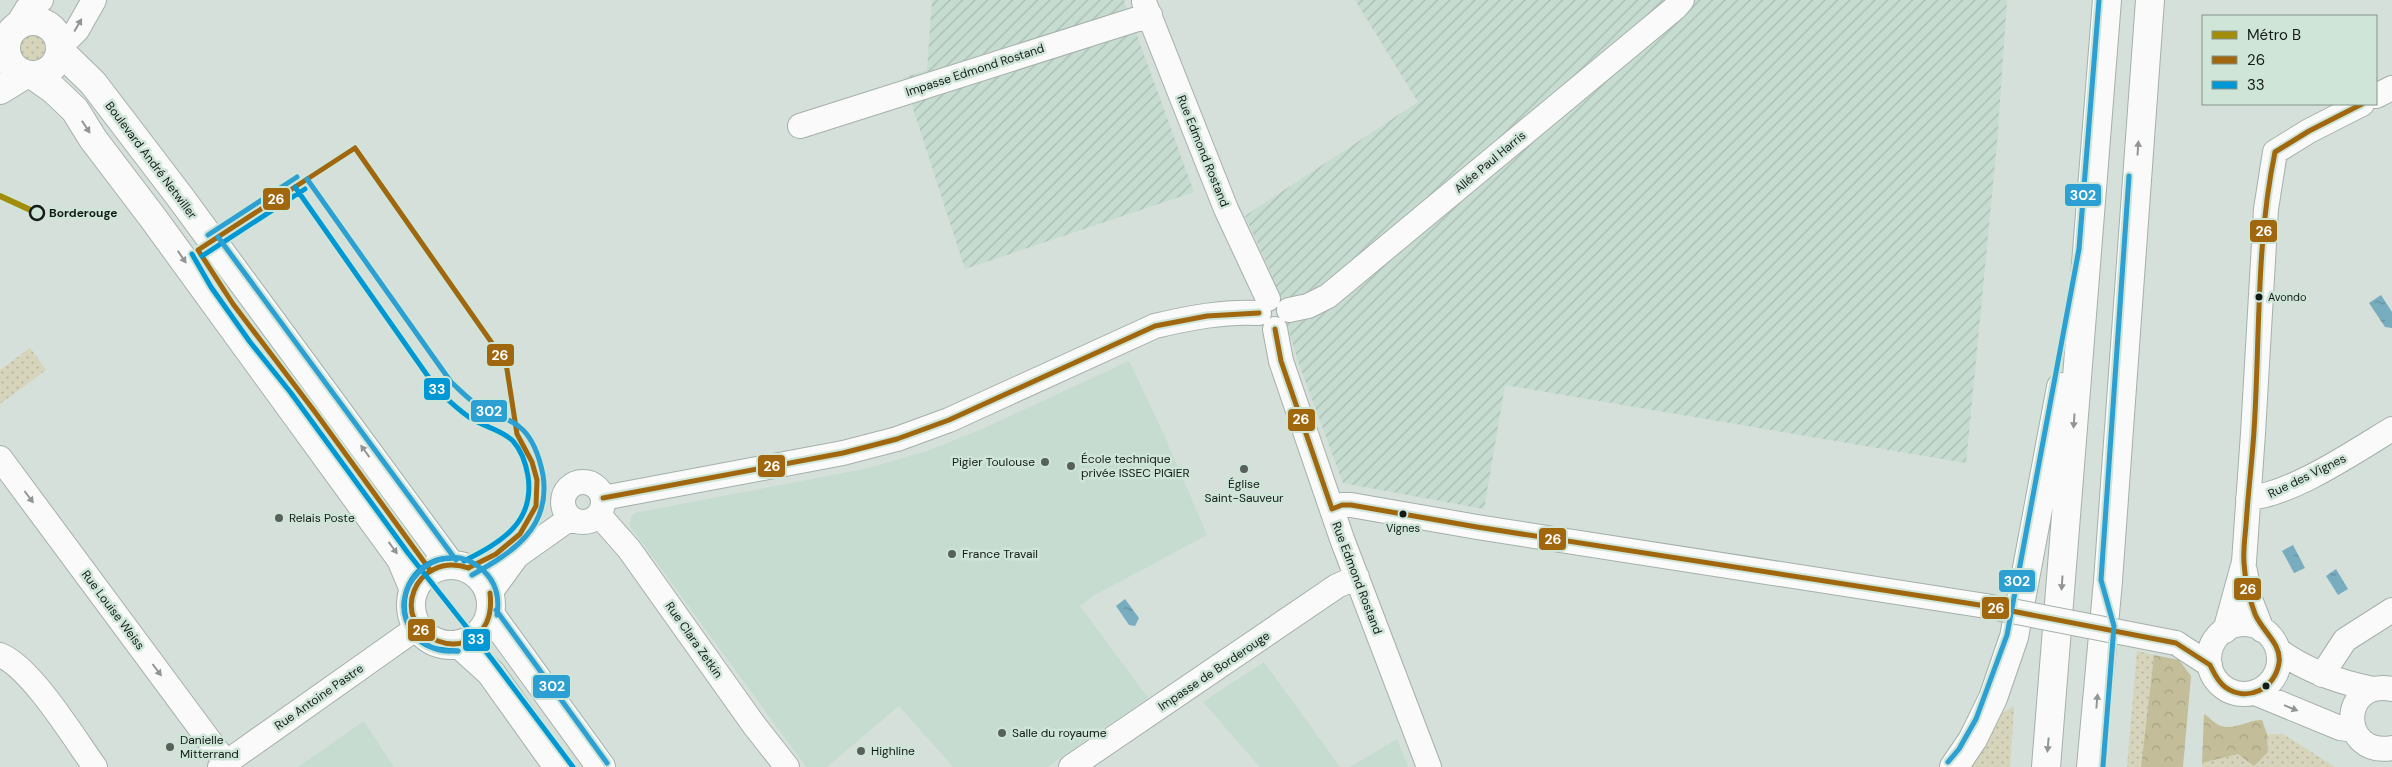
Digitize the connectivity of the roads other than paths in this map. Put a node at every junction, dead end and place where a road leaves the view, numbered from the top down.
1 (41, 0) edge
2 (94, 0) edge
3 (1682, 0) edge
4 (2107, 0) edge
5 (2150, 0) edge
6 (1147, 7) edge
7 (9, 35) edge
8 (60, 49) junction
9 (29, 75) junction
10 (2392, 88) edge
11 (0, 90) edge
12 (2377, 96) edge
13 (2360, 105) edge
14 (800, 126) dead end
15 (2086, 250) junction
16 (1267, 314) junction
17 (2392, 429) edge
18 (4, 471) edge
19 (2248, 498) junction
20 (601, 507) junction
21 (1332, 509) junction
22 (568, 517) junction
23 (517, 556) junction
24 (2244, 562) junction
25 (459, 566) junction
26 (1357, 578) junction
27 (2108, 581) junction
28 (414, 590) junction
29 (490, 603) junction
30 (2392, 610) edge
31 (418, 627) junction
32 (2262, 630) junction
33 (2220, 635) junction
34 (2176, 643) junction
35 (459, 644) junction
36 (2278, 650) junction
37 (0, 655) edge
38 (2210, 665) junction
39 (2322, 675) junction
40 (2382, 689) edge
41 (2255, 693) junction
42 (2354, 730) junction
43 (2383, 754) edge
44 (223, 765) edge
45 (95, 767) edge
46 (558, 767) edge
47 (601, 767) edge
48 (787, 767) edge
49 (1071, 767) edge
50 (1429, 767) edge
51 (1954, 767) edge
52 (2046, 767) edge
53 (2091, 767) edge
54 (2110, 767) edge

1 - 7 street
8 -> 2 street
3 - 16 street, Allée Paul Harris
4 - 15 main road
27 -> 5 main road
6 - 14 street, Impasse Edmond Rostand
6 - 16 street, Rue Edmond Rostand
7 - 8 main road
7 - 9 main road
8 - 9 main road
25 -> 8 main road, Boulevard André Netwiller
9 - 11 main road
9 -> 28 main road
10 - 12 street
13 - 19 street
15 - 51 main road
15 -> 52 main road
16 - 20 street
16 - 21 street, Rue Edmond Rostand
17 - 19 street, Rue des Vignes
18 -> 44 street, Rue Louise Weiss
19 - 24 street
20 - 22 street
20 - 22 street
20 - 48 street, Rue Clara Zetkin
21 - 26 street, Rue Edmond Rostand
21 - 34 street, bridge
22 - 23 street
23 - 25 street
23 - 29 street
24 - 32 street
24 - 33 street
25 - 28 main road
25 - 29 main road
26 - 49 street, Impasse de Borderouge
26 - 50 street, Rue Edmond Rostand
53 -> 27 main road
27 - 54 main road
28 - 31 main road
29 - 35 main road
29 - 47 main road
30 - 39 street
31 - 35 main road
31 - 44 street, Rue Antoine Pastre
32 - 33 street
32 - 36 street
33 - 34 street
33 - 38 street
34 - 38 street
35 - 46 main road
36 - 39 street
36 - 41 street
37 - 45 street
38 - 41 street
39 - 40 street
40 - 42 street
41 -> 42 street
42 - 43 street

